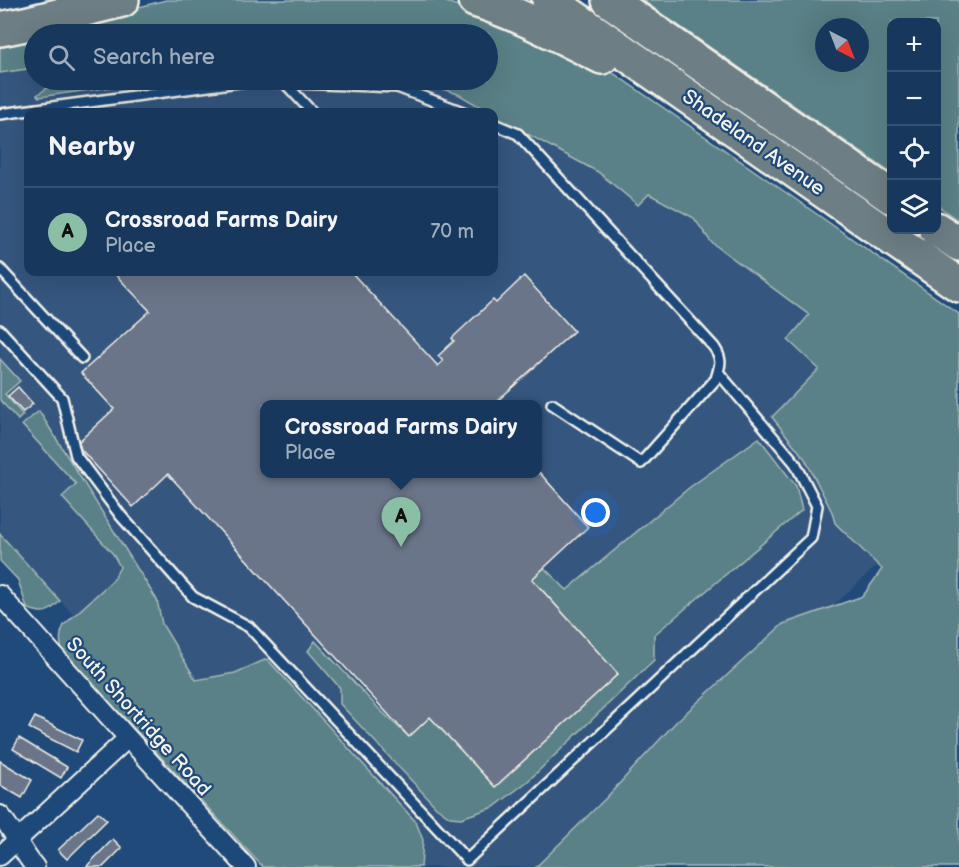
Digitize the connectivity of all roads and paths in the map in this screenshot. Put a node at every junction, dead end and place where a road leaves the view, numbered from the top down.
1 (122, 0) edge
2 (475, 0) edge
3 (549, 0) edge
4 (609, 0) edge
5 (24, 24) edge
6 (25, 24) edge
7 (0, 29) edge
8 (179, 90) edge
9 (292, 90) edge
10 (405, 90) edge
11 (45, 108) edge
12 (308, 108) edge
13 (453, 108) edge
14 (706, 109) junction
15 (24, 111) edge
16 (0, 114) edge
17 (498, 126) edge
18 (887, 194) edge
19 (941, 232) edge
20 (959, 244) edge
21 (0, 269) edge
22 (959, 285) edge
23 (0, 330) edge
24 (82, 358) dead end
25 (718, 372) junction
26 (552, 404) dead end
27 (0, 595) edge
28 (128, 738) junction
29 (0, 815) edge
30 (17, 840) junction
31 (0, 856) edge
32 (464, 864) edge
33 (35, 867) edge
34 (246, 867) edge

1 - 6 highway
2 - 14 highway
3 - 14 highway, Shadeland Avenue
4 - 18 highway, Shadeland Avenue
5 - 7 highway
8 - 11 lane
9 - 12 lane
10 - 13 lane
14 - 22 highway, Shadeland Avenue
15 - 16 lane
17 - 25 lane
19 - 20 highway
21 - 24 lane
23 - 32 lane
25 - 26 lane
25 - 32 lane
27 - 28 street, South Shortridge Road
28 - 30 street
28 - 34 street, South Shortridge Road
29 - 30 street
30 - 31 street
30 - 33 street

